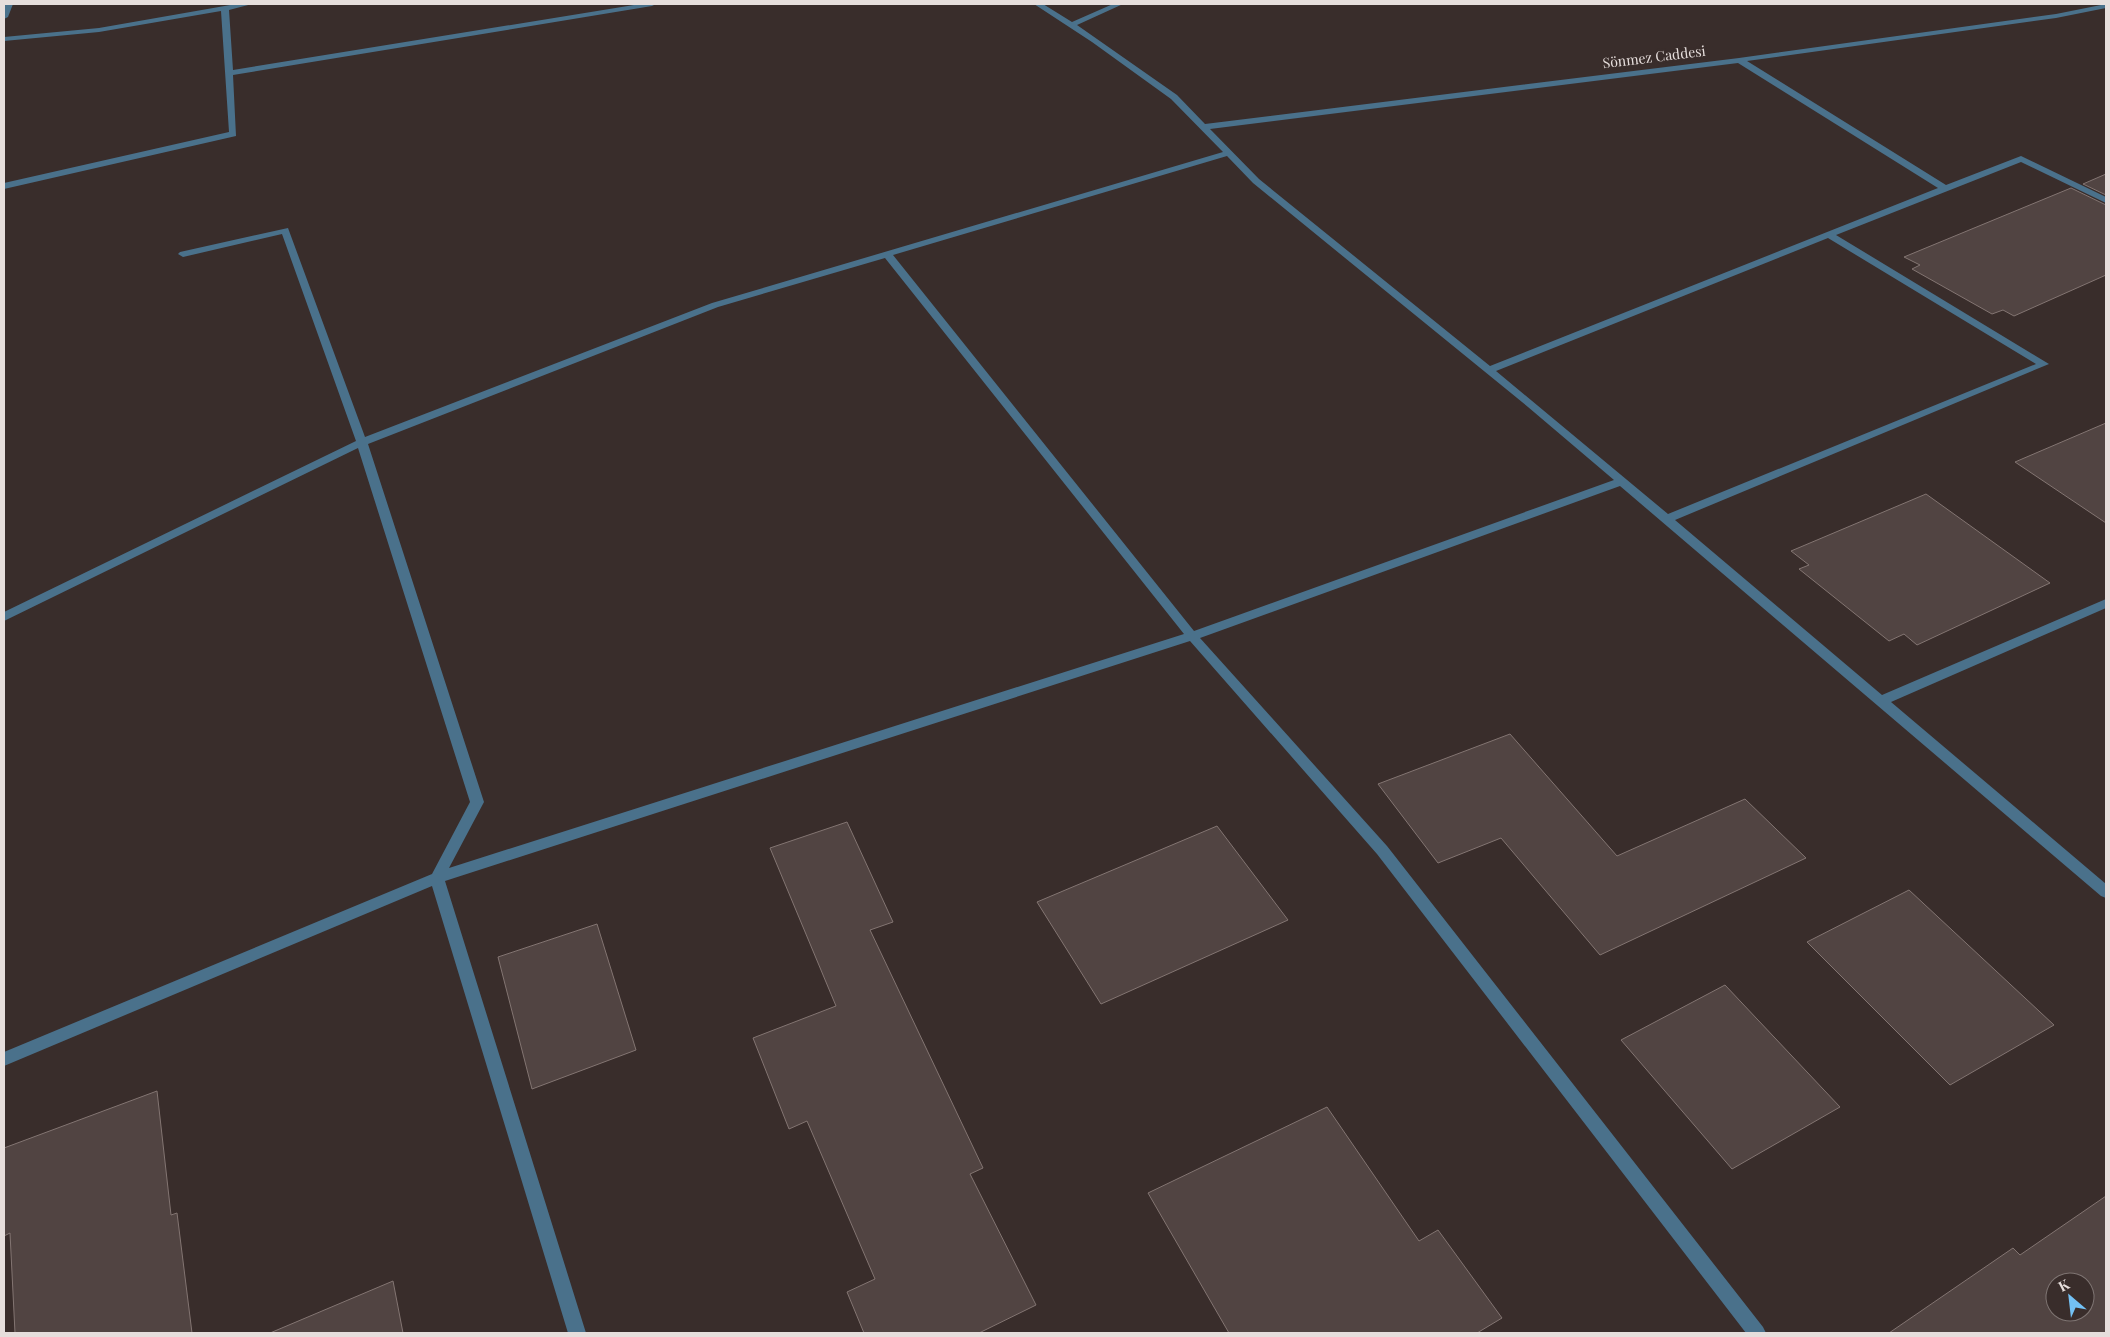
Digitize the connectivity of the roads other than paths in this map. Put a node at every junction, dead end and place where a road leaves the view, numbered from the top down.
1 (9, 4) edge
2 (248, 4) edge
3 (652, 4) edge
4 (1038, 4) edge
5 (1119, 4) edge
6 (2106, 6) edge
7 (225, 8) junction
8 (4, 18) edge
9 (1071, 25) junction
10 (4, 39) edge
11 (1740, 60) junction
12 (229, 73) junction
13 (1204, 127) junction
14 (1229, 153) junction
15 (4, 186) edge
16 (1945, 188) junction
17 (2106, 200) edge
18 (1828, 234) junction
19 (183, 254) dead end
20 (886, 254) junction
21 (1489, 370) junction
22 (362, 442) junction
23 (1622, 481) junction
24 (1666, 519) junction
25 (2106, 603) edge
26 (4, 617) edge
27 (1192, 636) junction
28 (1881, 701) junction
29 (438, 878) junction
30 (2106, 892) edge
31 (4, 1059) edge
32 (577, 1333) edge
33 (1757, 1333) edge

1 - 8 street
2 - 7 street
3 - 12 street
4 - 9 street
5 - 9 street
6 - 11 street, Sönmez Caddesi
7 - 10 street
7 - 12 street
9 - 13 street
11 - 13 street, Sönmez Caddesi
11 - 16 street
12 - 15 street
13 - 14 street
14 - 20 street
14 - 21 street
16 - 17 street
16 - 18 street
18 - 21 street
18 - 24 street
19 - 22 street
20 - 22 street
20 - 27 street
21 - 23 street
22 - 26 street
22 - 29 street
23 - 24 street
23 - 27 street
24 - 28 street
25 - 28 street
27 - 29 street
27 - 33 street
28 - 30 street
29 - 31 street
29 - 32 street

